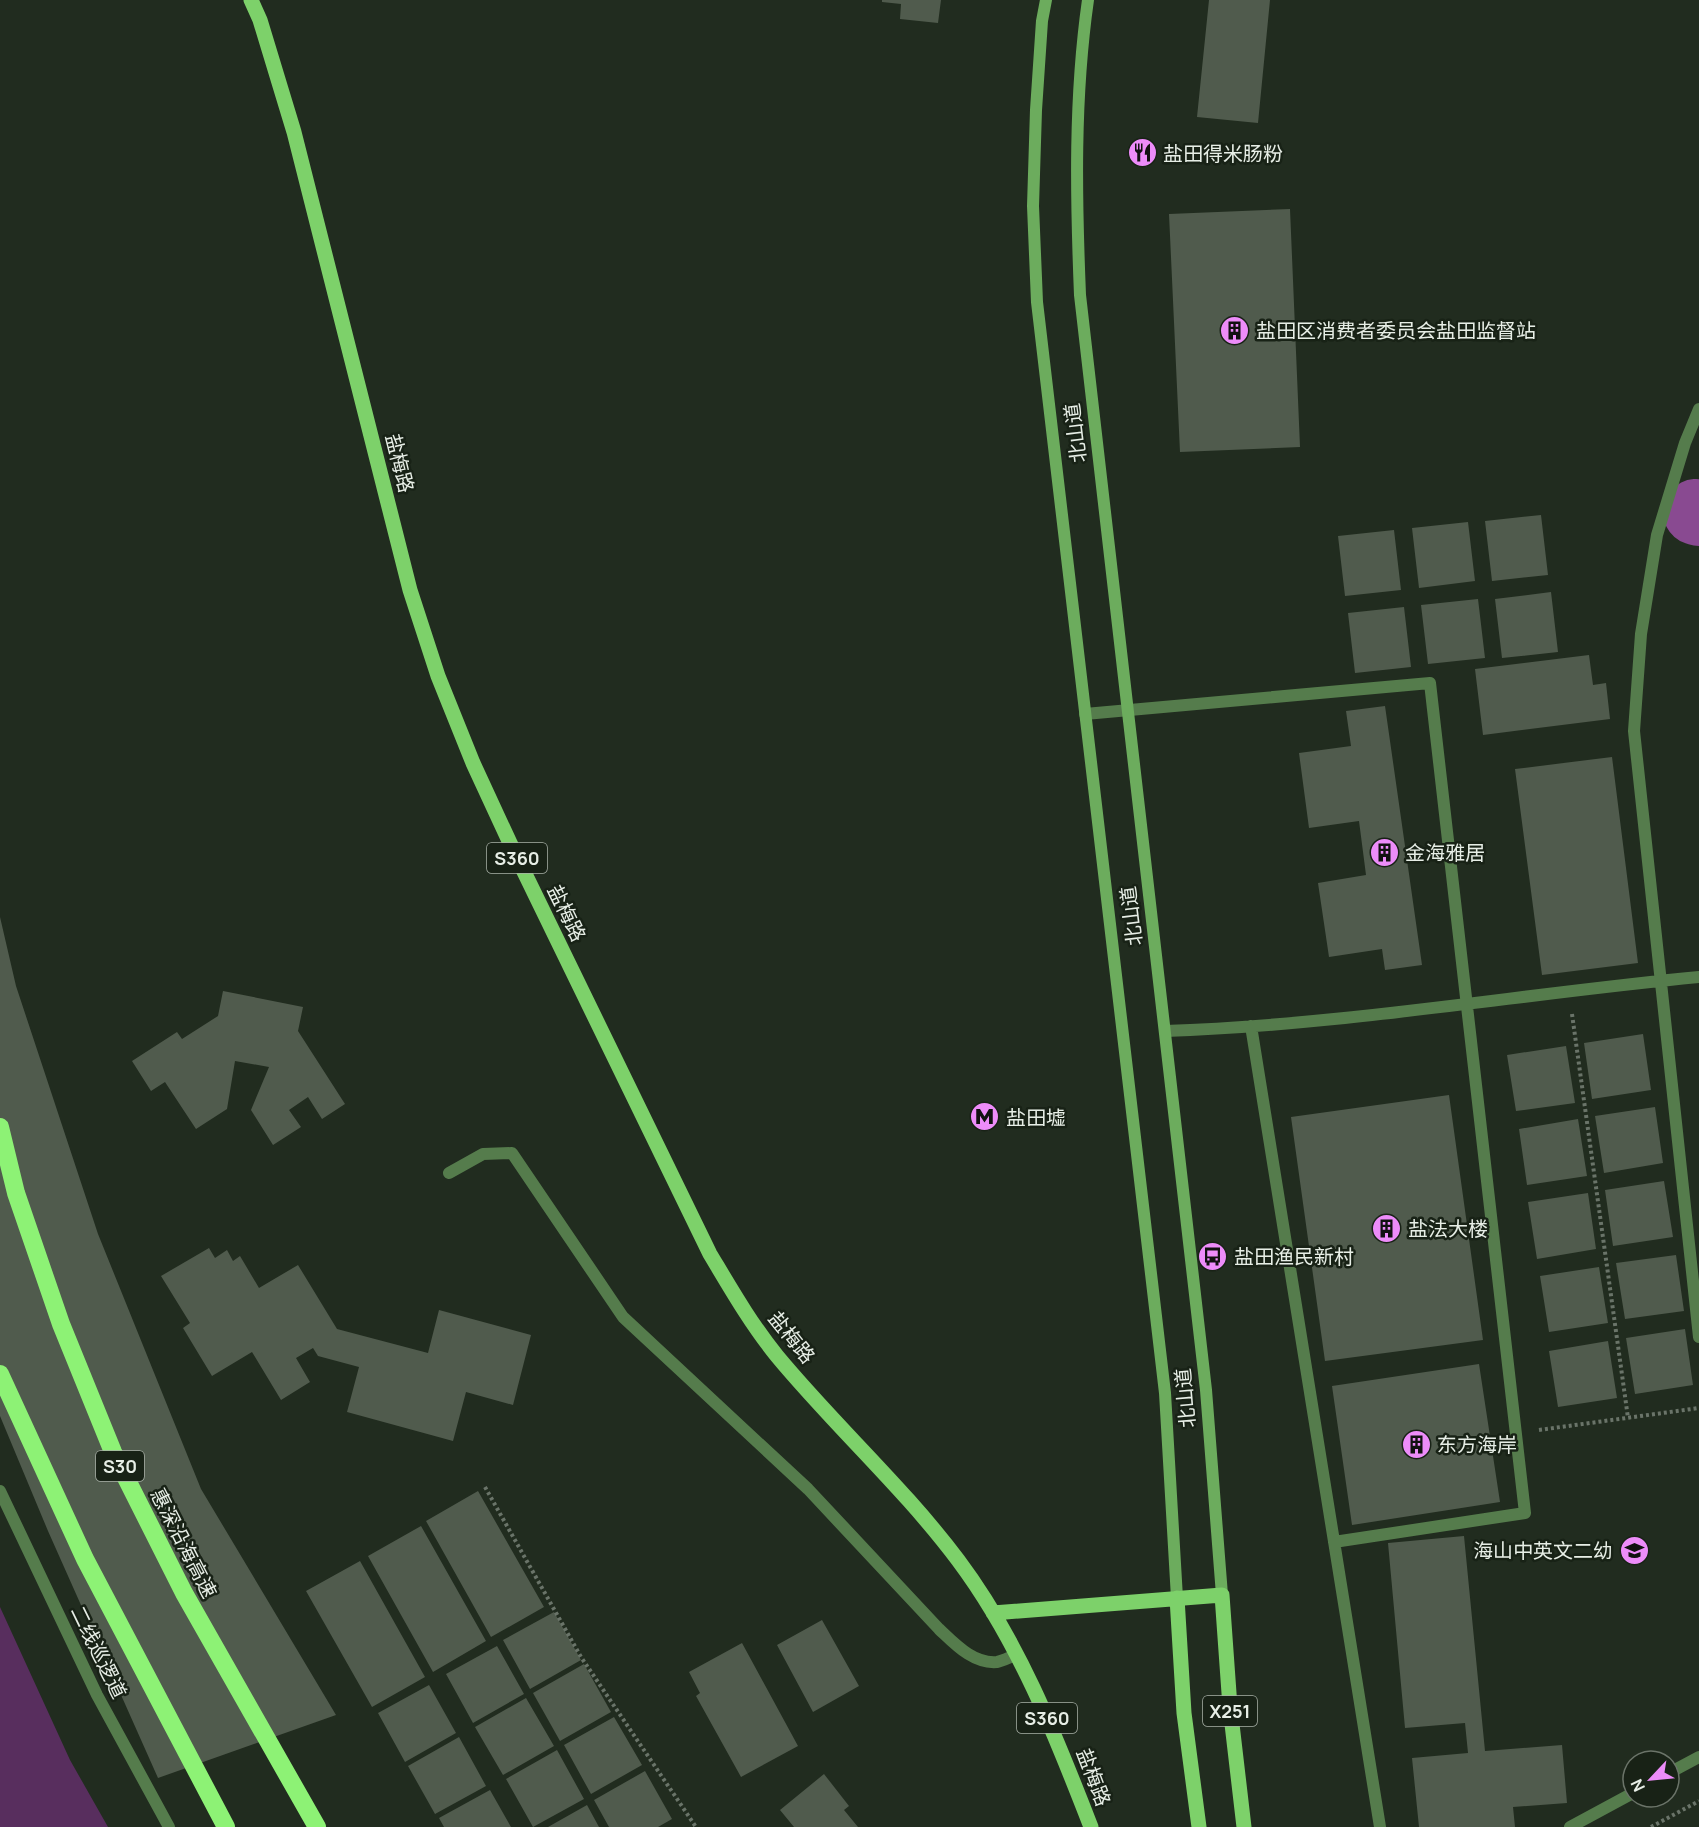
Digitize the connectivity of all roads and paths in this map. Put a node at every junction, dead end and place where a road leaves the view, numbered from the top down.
1 (251, 0) edge
2 (1046, 0) edge
3 (1088, 0) edge
4 (1699, 409) edge
5 (1128, 710) junction
6 (1085, 714) junction
7 (1699, 977) edge
8 (1660, 981) junction
9 (1569, 992) junction
10 (1468, 1004) junction
11 (1251, 1026) junction
12 (1165, 1031) junction
13 (0, 1127) edge
14 (449, 1173) dead end
15 (1699, 1337) edge
16 (0, 1374) edge
17 (1699, 1408) edge
18 (1628, 1418) junction
19 (1516, 1433) junction
20 (485, 1487) dead end
21 (0, 1491) edge
22 (1334, 1542) junction
23 (1222, 1595) junction
24 (1177, 1598) junction
25 (993, 1613) junction
26 (1016, 1655) junction
27 (1699, 1757) edge
28 (1681, 1767) edge
29 (291, 1781) junction
30 (1621, 1799) edge
31 (1699, 1801) edge
32 (169, 1827) edge
33 (226, 1827) edge
34 (316, 1827) edge
35 (324, 1827) edge
36 (696, 1827) edge
37 (1091, 1827) edge
38 (1199, 1827) edge
39 (1244, 1827) edge
40 (1380, 1827) edge
41 (1570, 1827) edge
42 (1651, 1827) edge

1 - 25 main road, 盐梅路 / S360
2 - 6 main road, 北山道 / X251
3 - 5 main road, 北山道 / X251
4 - 8 street
5 - 6 street
5 - 10 street
5 - 12 main road, 北山道 / X251
6 - 24 main road, 北山道 / X251
7 - 8 street
8 - 9 street
8 - 15 street
9 - 10 street
9 - 18 path
10 - 11 street
10 - 19 street
11 - 12 street
11 - 22 street
12 - 23 main road, 北山道 / X251
13 - 29 highway, 惠深沿海高速 / S30
14 - 26 street
16 - 33 highway
17 - 18 path
18 - 19 path
19 - 22 street
20 - 36 path
21 - 32 street, 二线巡逻道
22 - 40 street
23 - 24 main road
23 - 39 main road, 北山道 / X251
24 - 25 main road
24 - 38 main road, 北山道 / X251
25 - 26 main road, 盐梅路 / S360
26 - 37 main road, 盐梅路 / S360
27 - 28 street
29 - 34 highway, 惠深沿海高速 / S30
29 - 35 highway
30 - 41 street
31 - 42 path

